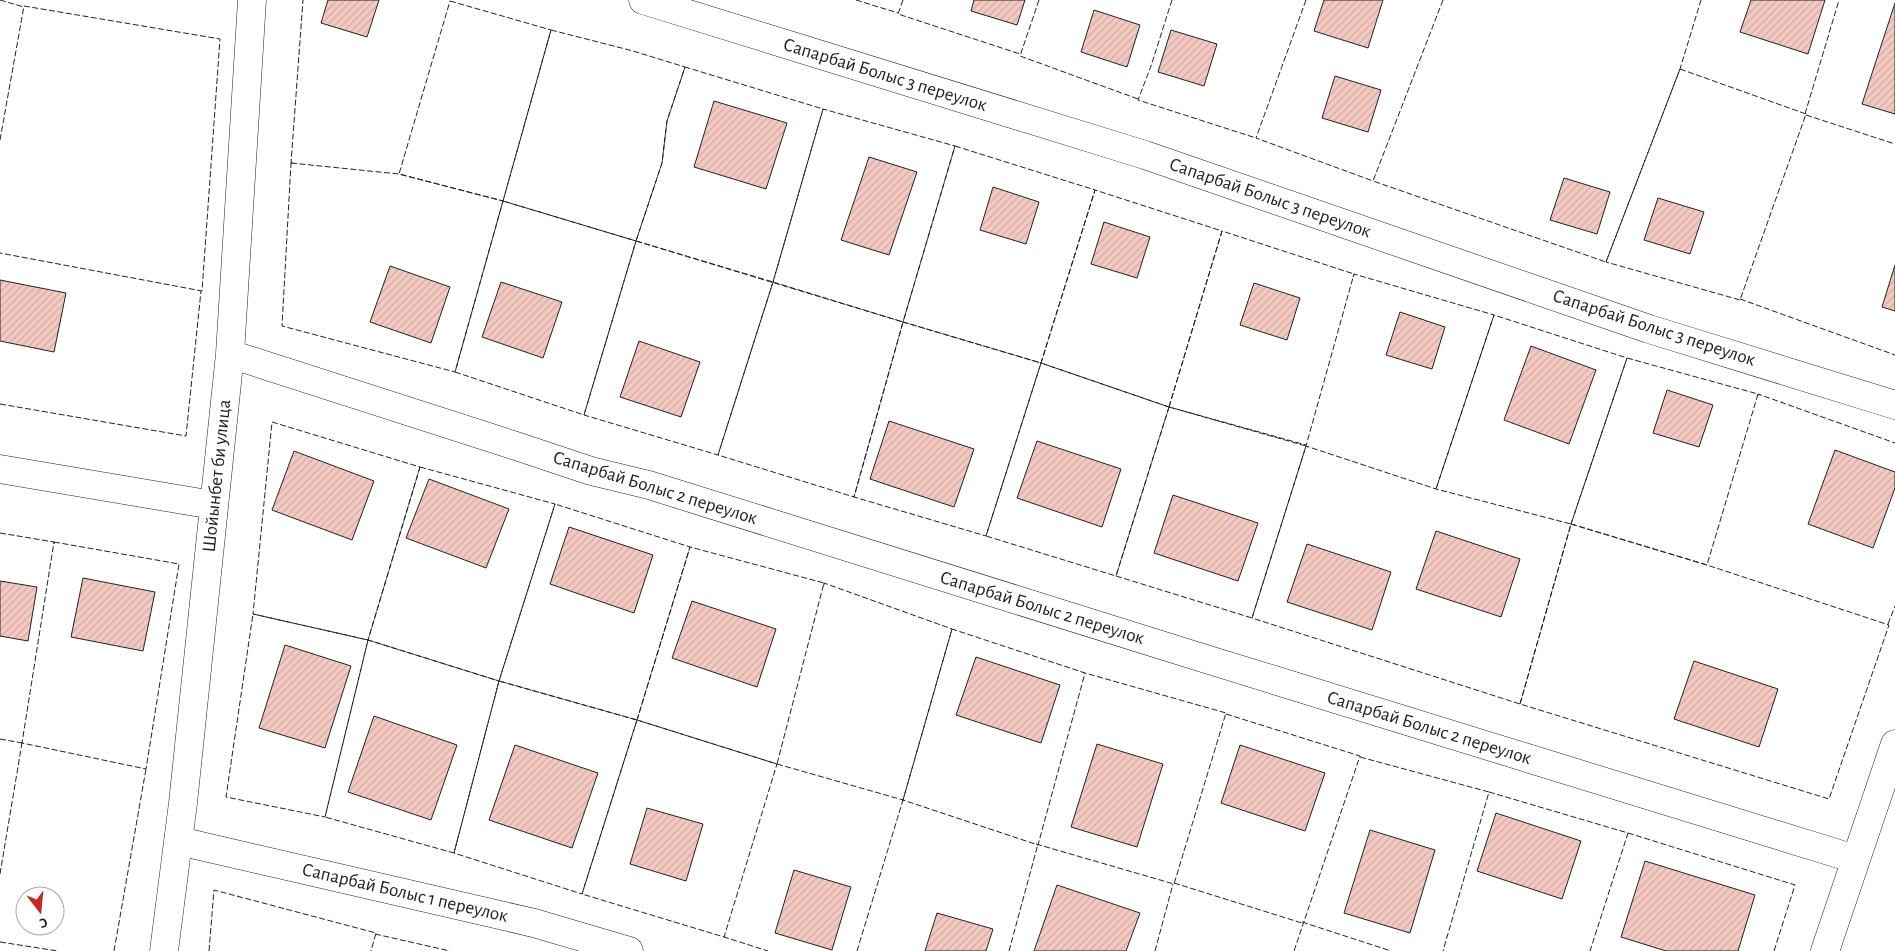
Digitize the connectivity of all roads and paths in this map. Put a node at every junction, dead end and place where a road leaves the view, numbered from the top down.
1 (252, 0) edge
2 (643, 0) edge
3 (230, 354) junction
4 (1895, 405) edge
5 (0, 469) edge
6 (213, 505) junction
7 (1895, 744) edge
8 (179, 841) junction
9 (1856, 858) junction
10 (164, 951) edge
11 (629, 951) edge
12 (1824, 951) edge

1 - 3 street, Шойынбет би улица
2 - 4 street, Сапарбай Болыс 3 переулок
3 - 6 street, Шойынбет би улица
3 - 9 street, Сапарбай Болыс 2 переулок
5 - 6 street
6 - 8 street, Шойынбет би улица
7 - 9 street
8 - 10 street, Шойынбет би улица
8 - 11 street, Сапарбай Болыс 1 переулок
9 - 12 street

